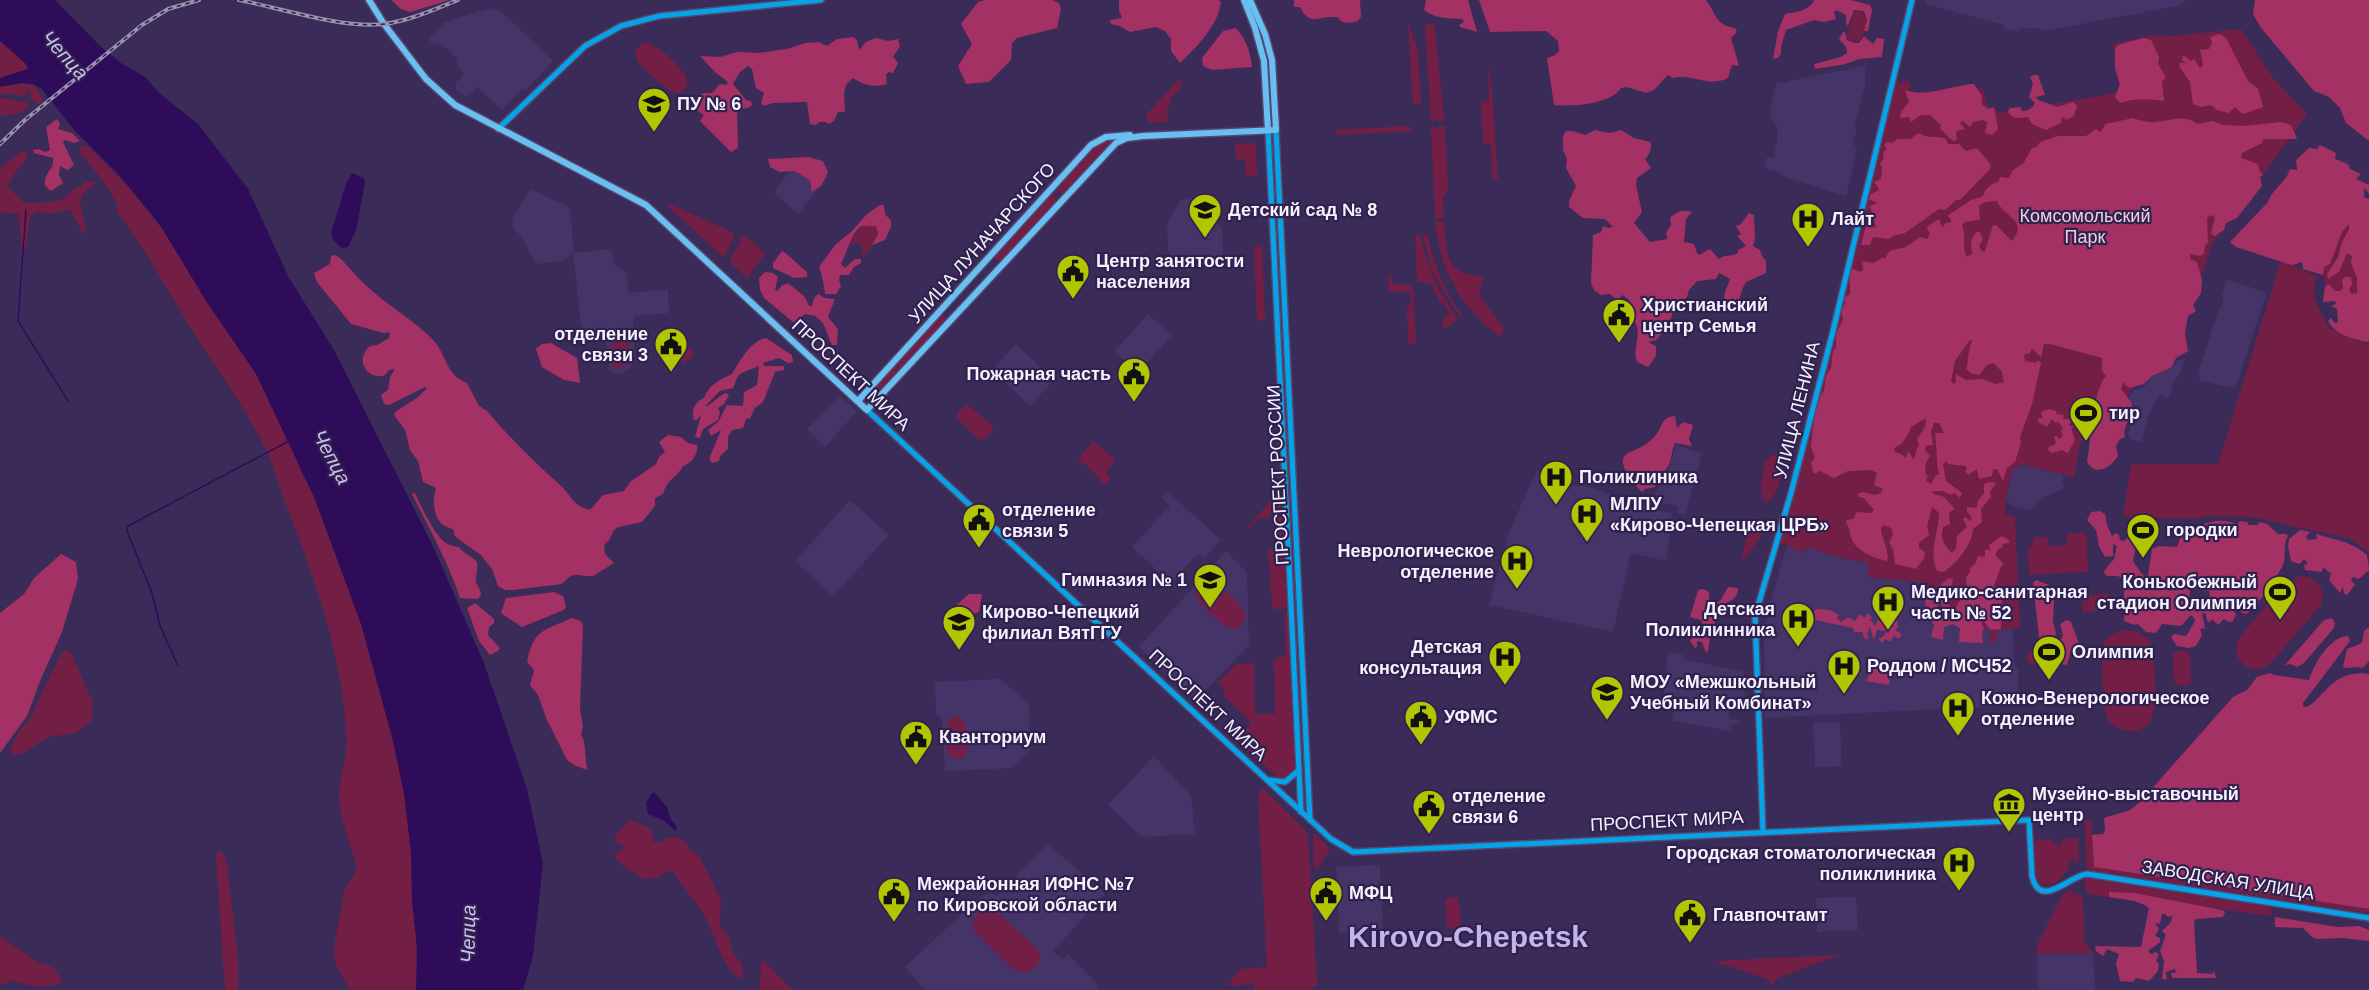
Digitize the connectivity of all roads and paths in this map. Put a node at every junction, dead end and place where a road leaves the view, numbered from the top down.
1 (821, 0) edge
2 (1244, 0) edge
3 (1250, 0) edge
4 (1912, 0) edge
5 (370, 2) edge
6 (498, 129) junction
7 (1268, 130) junction
8 (1276, 130) junction
9 (1143, 136) junction
10 (858, 401) junction
11 (867, 410) junction
12 (1299, 770) junction
13 (1267, 780) junction
14 (1301, 812) junction
15 (1310, 820) junction
16 (1763, 832) junction
17 (2083, 874) joint
18 (2369, 918) edge

1 - 6 main road
2 - 7 main road
3 - 8 main road
4 - 16 main road, УЛИЦА ЛЕНИНА
5 - 6 main road, ПРОСПЕКТ МИРА
6 - 10 main road, ПРОСПЕКТ МИРА
7 - 8 main road, УЛИЦА ЛУНАЧАРСКОГО
7 - 9 main road, УЛИЦА ЛУНАЧАРСКОГО
7 - 12 main road, ПРОСПЕКТ РОССИИ
8 - 15 main road, ПРОСПЕКТ РОССИИ
9 - 10 main road, УЛИЦА ЛУНАЧАРСКОГО
9 - 11 main road, УЛИЦА ЛУНАЧАРСКОГО
10 - 11 main road, ПРОСПЕКТ МИРА
11 - 13 main road, ПРОСПЕКТ МИРА
12 - 13 main road
12 - 14 main road, ПРОСПЕКТ РОССИИ
13 - 14 main road, ПРОСПЕКТ МИРА
14 - 15 main road, ПРОСПЕКТ МИРА
15 - 16 main road, ПРОСПЕКТ МИРА
16 - 17 main road, ПРОСПЕКТ МИРА
17 - 18 main road, ЗАВОДСКАЯ УЛИЦА

